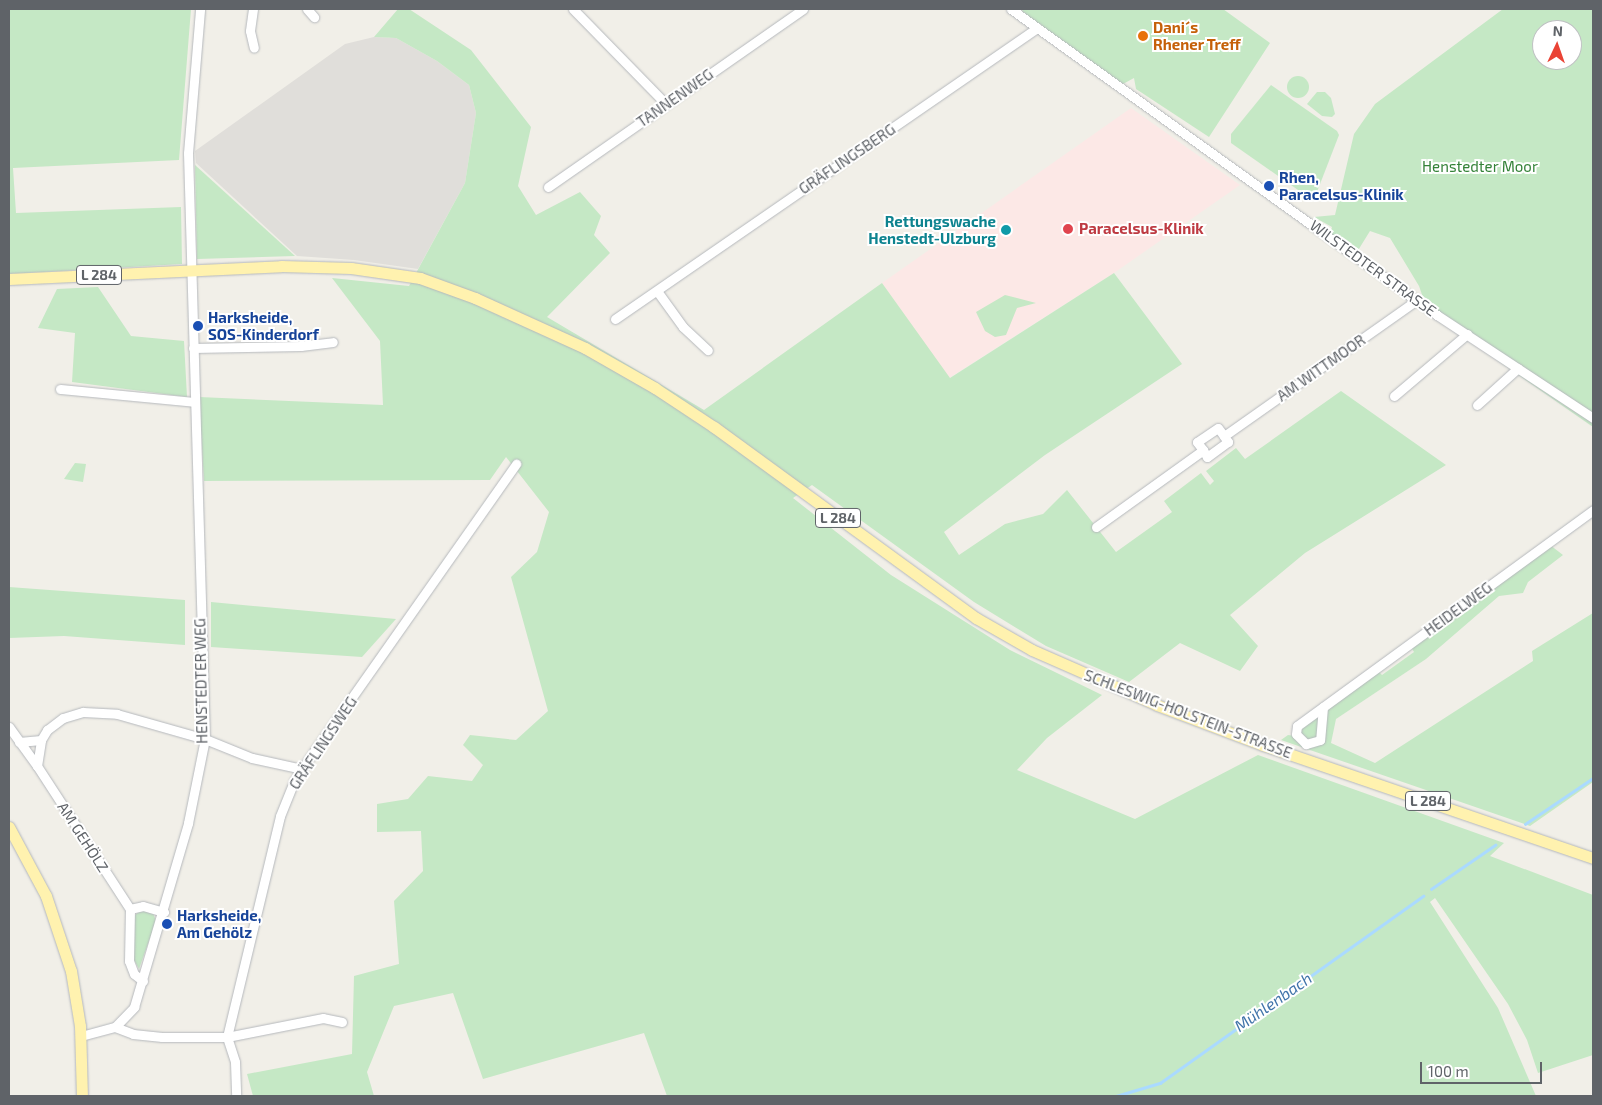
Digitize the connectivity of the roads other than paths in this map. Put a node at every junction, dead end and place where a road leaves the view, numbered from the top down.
1 (200, 9) edge
2 (253, 9) edge
3 (308, 9) edge
4 (573, 9) edge
5 (803, 9) edge
6 (1010, 9) edge
7 (314, 17) dead end
8 (1037, 28) junction
9 (254, 48) dead end
10 (666, 104) junction
11 (548, 186) dead end
12 (190, 272) junction
13 (9, 279) edge
14 (657, 291) junction
15 (1417, 300) junction
16 (615, 319) dead end
17 (1468, 334) junction
18 (333, 342) dead end
19 (193, 348) junction
20 (708, 350) dead end
21 (1518, 368) junction
22 (60, 389) dead end
23 (1394, 396) dead end
24 (194, 402) junction
25 (1477, 405) dead end
26 (1593, 418) edge
27 (516, 464) dead end
28 (1593, 510) edge
29 (1096, 527) dead end
30 (1323, 708) dead end
31 (9, 727) edge
32 (204, 739) junction
33 (41, 740) junction
34 (19, 742) junction
35 (36, 766) junction
36 (302, 769) junction
37 (9, 827) edge
38 (1593, 858) edge
39 (130, 909) junction
40 (164, 912) junction
41 (143, 981) junction
42 (342, 1022) dead end
43 (115, 1027) junction
44 (81, 1036) junction
45 (227, 1037) junction
46 (82, 1096) edge
47 (236, 1096) edge

1 - 12 street, HENSTEDTER WEG
2 - 9 street
3 - 7 street
4 - 10 street
5 - 10 street, TANNENWEG
6 - 8 street, WILSTEDTER STRASSE
8 - 14 street, GRÄFLINGSBERG
8 - 15 street, WILSTEDTER STRASSE
10 - 11 street, TANNENWEG
12 - 13 main road, SCHLESWIG-HOLSTEIN-STRASSE / L 284
12 - 19 street, HENSTEDTER WEG
12 - 38 main road, SCHLESWIG-HOLSTEIN-STRASSE / L 284
14 - 16 street, GRÄFLINGSBERG
14 - 20 street
15 - 17 street, WILSTEDTER STRASSE
15 - 29 street, AM WITTMOOR
17 - 21 street, WILSTEDTER STRASSE
17 - 23 street
18 - 19 street
19 - 24 street, HENSTEDTER WEG
21 - 25 street
21 - 26 street, WILSTEDTER STRASSE
22 - 24 street
24 - 32 street, HENSTEDTER WEG
27 - 36 street, GRÄFLINGSWEG
28 - 30 street, HEIDELWEG
31 - 34 street, AM GEHÖLZ
32 - 33 street
32 - 36 street
32 - 40 street, HENSTEDTER WEG
33 - 34 street
33 - 35 street
34 - 35 street, AM GEHÖLZ
35 - 39 street, AM GEHÖLZ
36 - 45 street, GRÄFLINGSWEG
37 - 44 main road
39 - 40 street
39 - 41 street
40 - 41 street, HENSTEDTER WEG
41 - 43 street, HENSTEDTER WEG
42 - 45 street
43 - 44 street
43 - 45 street
44 - 46 main road
45 - 47 street

